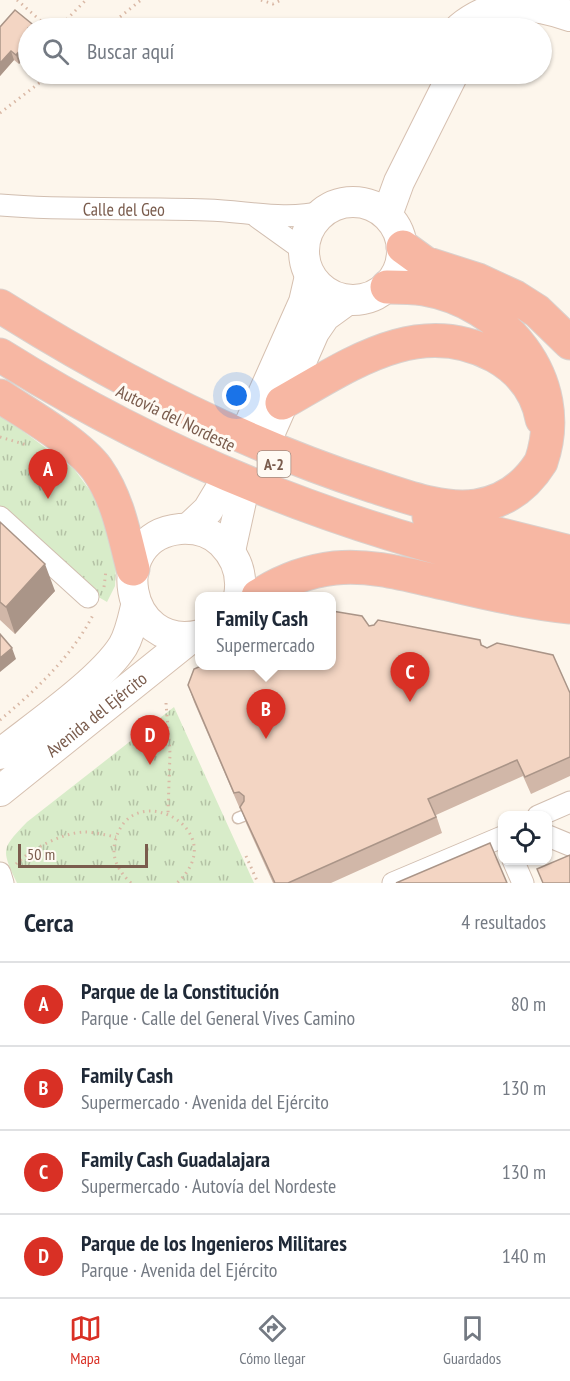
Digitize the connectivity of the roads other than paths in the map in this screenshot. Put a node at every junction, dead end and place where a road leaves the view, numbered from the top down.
1 (570, 16) edge
2 (471, 18) edge
3 (552, 31) edge
4 (570, 37) edge
5 (426, 84) edge
6 (448, 84) edge
7 (360, 202) junction
8 (0, 205) edge
9 (249, 212) junction
10 (322, 212) junction
11 (387, 215) junction
12 (403, 247) junction
13 (307, 263) junction
14 (387, 287) junction
15 (347, 300) junction
16 (0, 306) edge
17 (0, 320) edge
18 (570, 343) edge
19 (0, 355) edge
20 (0, 396) edge
21 (268, 418) junction
22 (538, 466) junction
23 (0, 516) edge
24 (189, 528) junction
25 (230, 551) junction
26 (570, 552) edge
27 (133, 569) junction
28 (570, 579) edge
29 (239, 592) edge
30 (267, 592) edge
31 (88, 597) dead end
32 (136, 606) junction
33 (570, 608) edge
34 (195, 636) edge
35 (195, 637) edge
36 (0, 754) edge
37 (0, 791) edge
38 (570, 802) edge
39 (549, 811) edge
40 (552, 838) edge
41 (498, 839) edge
42 (570, 845) edge
43 (515, 865) edge
44 (393, 883) edge
45 (523, 883) edge

1 - 2 main road
3 - 4 main road
5 - 7 main road
6 - 11 main road
7 - 10 main road
7 - 11 main road
8 - 9 street, Calle del Geo
9 - 10 street, Calle del Geo
9 - 13 street, Calle del Geo
10 - 13 main road
11 - 12 main road
12 - 14 main road
12 - 18 highway
13 - 15 main road
13 - 21 main road
14 - 15 main road
14 - 22 highway
15 - 21 main road
16 - 22 highway
17 - 26 highway, Autovía del Nordeste / A-2
19 - 28 highway, Autovía del Nordeste / A-2
20 - 27 highway
21 - 22 highway
23 - 31 street
24 - 25 main road
24 - 25 main road
24 - 27 main road
25 - 29 main road
27 - 32 main road
30 - 33 highway
32 - 34 main road
32 - 36 main road, Avenida del Ejército
35 - 37 main road, Avenida del Ejército
38 - 39 street
40 - 42 street
41 - 44 street
43 - 45 street

